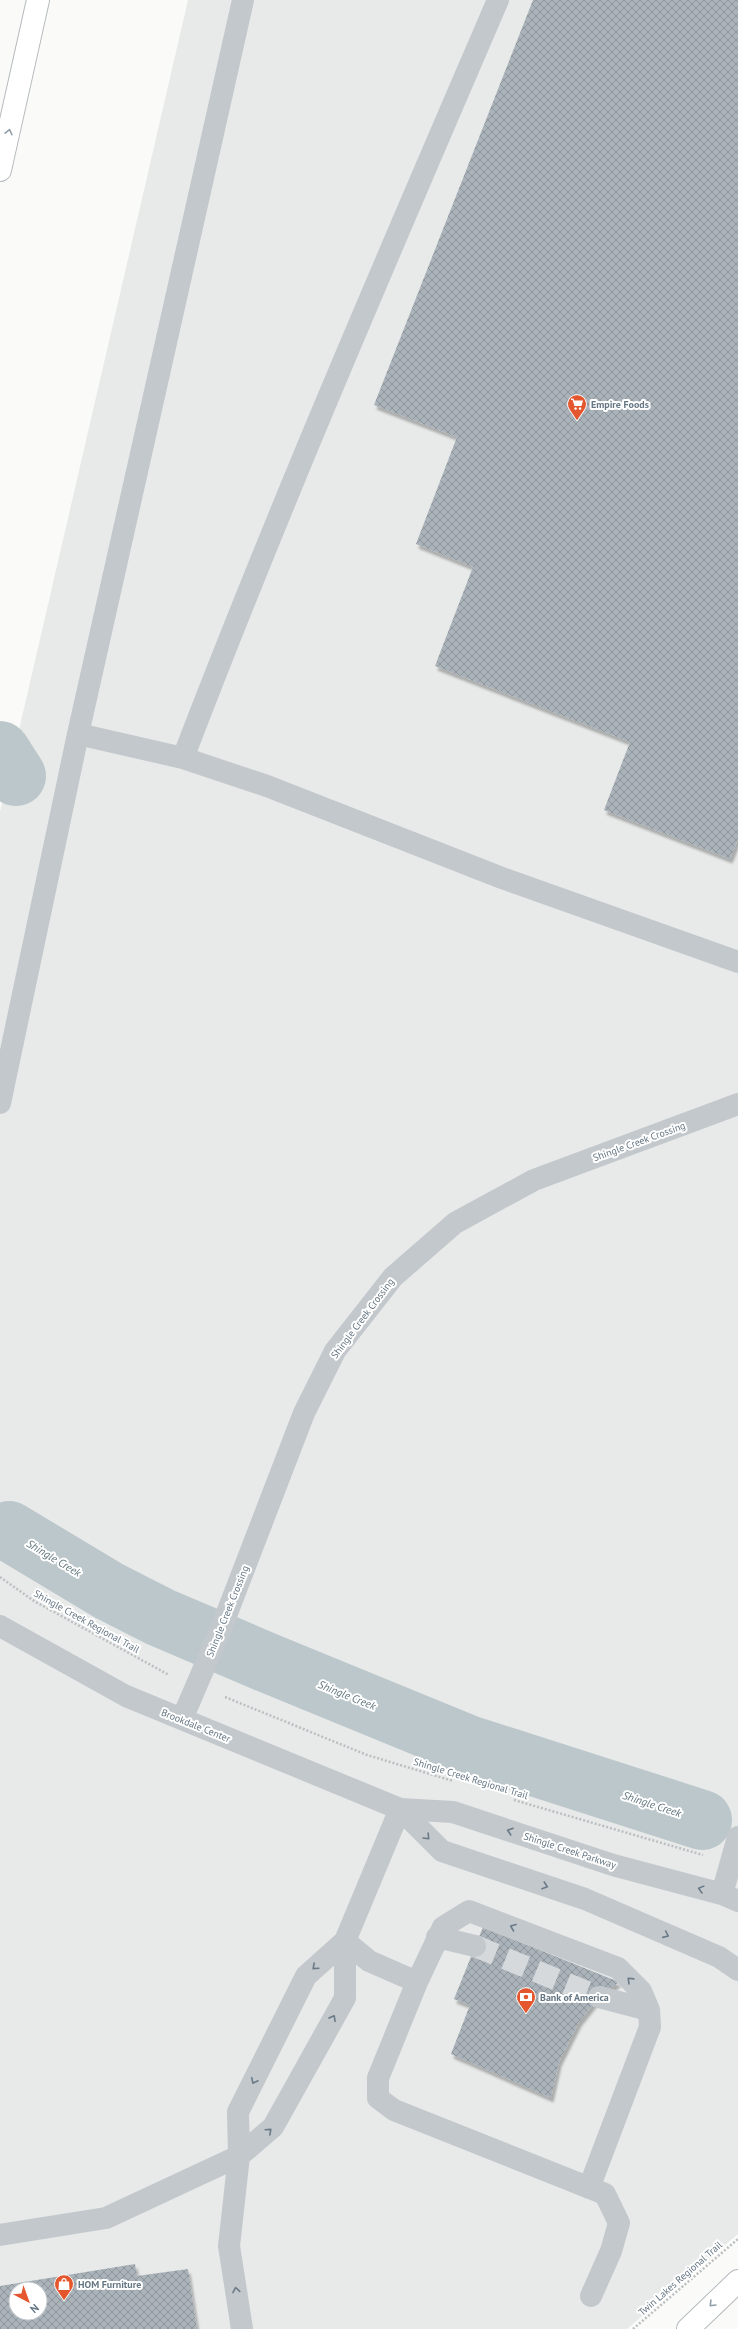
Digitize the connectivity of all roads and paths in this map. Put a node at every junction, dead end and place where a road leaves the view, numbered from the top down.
1 (38, 0) edge
2 (243, 0) edge
3 (498, 0) edge
4 (0, 170) edge
5 (78, 734) junction
6 (183, 758) junction
7 (738, 962) edge
8 (0, 1103) edge
9 (738, 1104) edge
10 (0, 1577) edge
11 (0, 1626) edge
12 (169, 1676) dead end
13 (225, 1697) dead end
14 (182, 1719) junction
15 (456, 1782) dead end
16 (508, 1798) dead end
17 (400, 1809) junction
18 (738, 1837) edge
19 (704, 1856) dead end
20 (730, 1898) edge
21 (438, 1937) junction
22 (344, 1941) junction
23 (475, 1946) tunnel mouth
24 (738, 1970) edge
25 (417, 1982) junction
26 (599, 1997) tunnel mouth
27 (649, 2018) junction
28 (239, 2156) junction
29 (589, 2188) junction
30 (0, 2235) edge
31 (738, 2239) edge
32 (738, 2281) edge
33 (591, 2296) dead end
34 (242, 2329) edge
35 (633, 2329) edge
36 (688, 2329) edge

4 -> 1 main road
2 - 5 street
3 - 6 street
5 - 6 street
5 - 8 street
6 - 7 street
9 - 14 street, Shingle Creek Crossing
10 - 12 path, Shingle Creek Regional Trail
11 - 14 street, Brookdale Center
13 - 15 path, Shingle Creek Regional Trail
14 - 17 street, Brookdale Center
16 - 19 path, Shingle Creek Regional Trail
20 -> 17 street, Shingle Creek Parkway
17 - 22 street
17 -> 24 street
18 - 20 street
21 - 23 street
21 - 25 street
27 -> 21 street
22 - 25 street
22 -> 28 street
28 -> 22 street
25 - 29 street
26 - 27 street
27 - 29 street
28 - 30 street
34 -> 28 street
29 - 33 street
31 - 35 path, Twin Lakes Regional Trail
32 -> 36 main road

